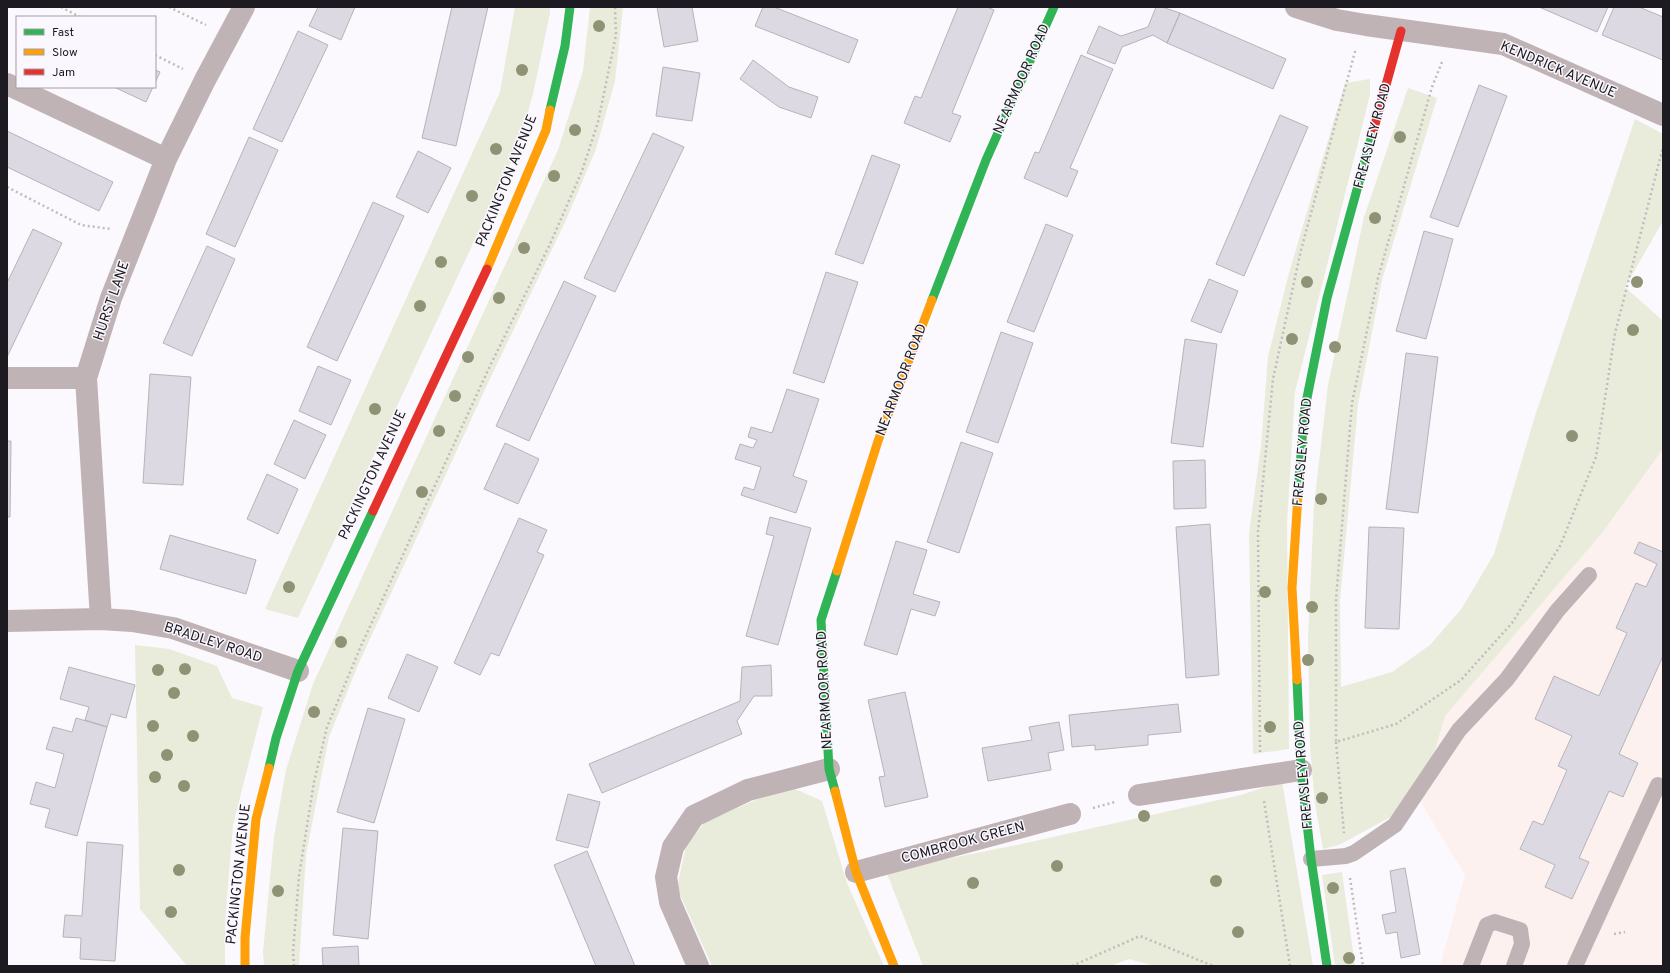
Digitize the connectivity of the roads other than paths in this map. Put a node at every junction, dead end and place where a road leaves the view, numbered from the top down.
1 (244, 7) edge
2 (570, 7) edge
3 (1054, 7) edge
4 (1296, 7) edge
5 (1402, 31) junction
6 (7, 84) edge
7 (1663, 115) edge
8 (166, 159) junction
9 (7, 378) edge
10 (86, 378) junction
11 (1589, 575) dead end
12 (102, 619) junction
13 (7, 621) edge
14 (298, 671) junction
15 (829, 769) junction
16 (1301, 770) junction
17 (1658, 785) dead end
18 (1139, 795) road end
19 (1070, 814) road end
20 (1311, 859) junction
21 (856, 872) junction
22 (245, 966) edge
23 (698, 966) edge
24 (894, 966) edge
25 (1327, 966) edge
26 (1471, 966) edge
27 (1514, 966) edge
28 (1575, 966) edge

1 - 8 street, HURST LANE
2 - 14 street, PACKINGTON AVENUE
3 - 15 street, NEARMOOR ROAD
4 - 5 street
5 - 7 street, KENDRICK AVENUE
5 - 16 street, FREASLEY ROAD
6 - 8 street
8 - 10 street, HURST LANE
9 - 10 street
10 - 12 street, HURST LANE
11 - 20 lane
12 - 13 street, BRADLEY ROAD
12 - 14 street, BRADLEY ROAD
14 - 22 street, PACKINGTON AVENUE
15 - 21 street, NEARMOOR ROAD
15 - 23 street, NEARMOOR ROAD
16 - 18 street
16 - 20 street, FREASLEY ROAD
17 - 28 lane
19 - 21 street, COMBROOK GREEN
20 - 25 street, FREASLEY ROAD
21 - 24 street, NEARMOOR ROAD
26 - 27 lane

